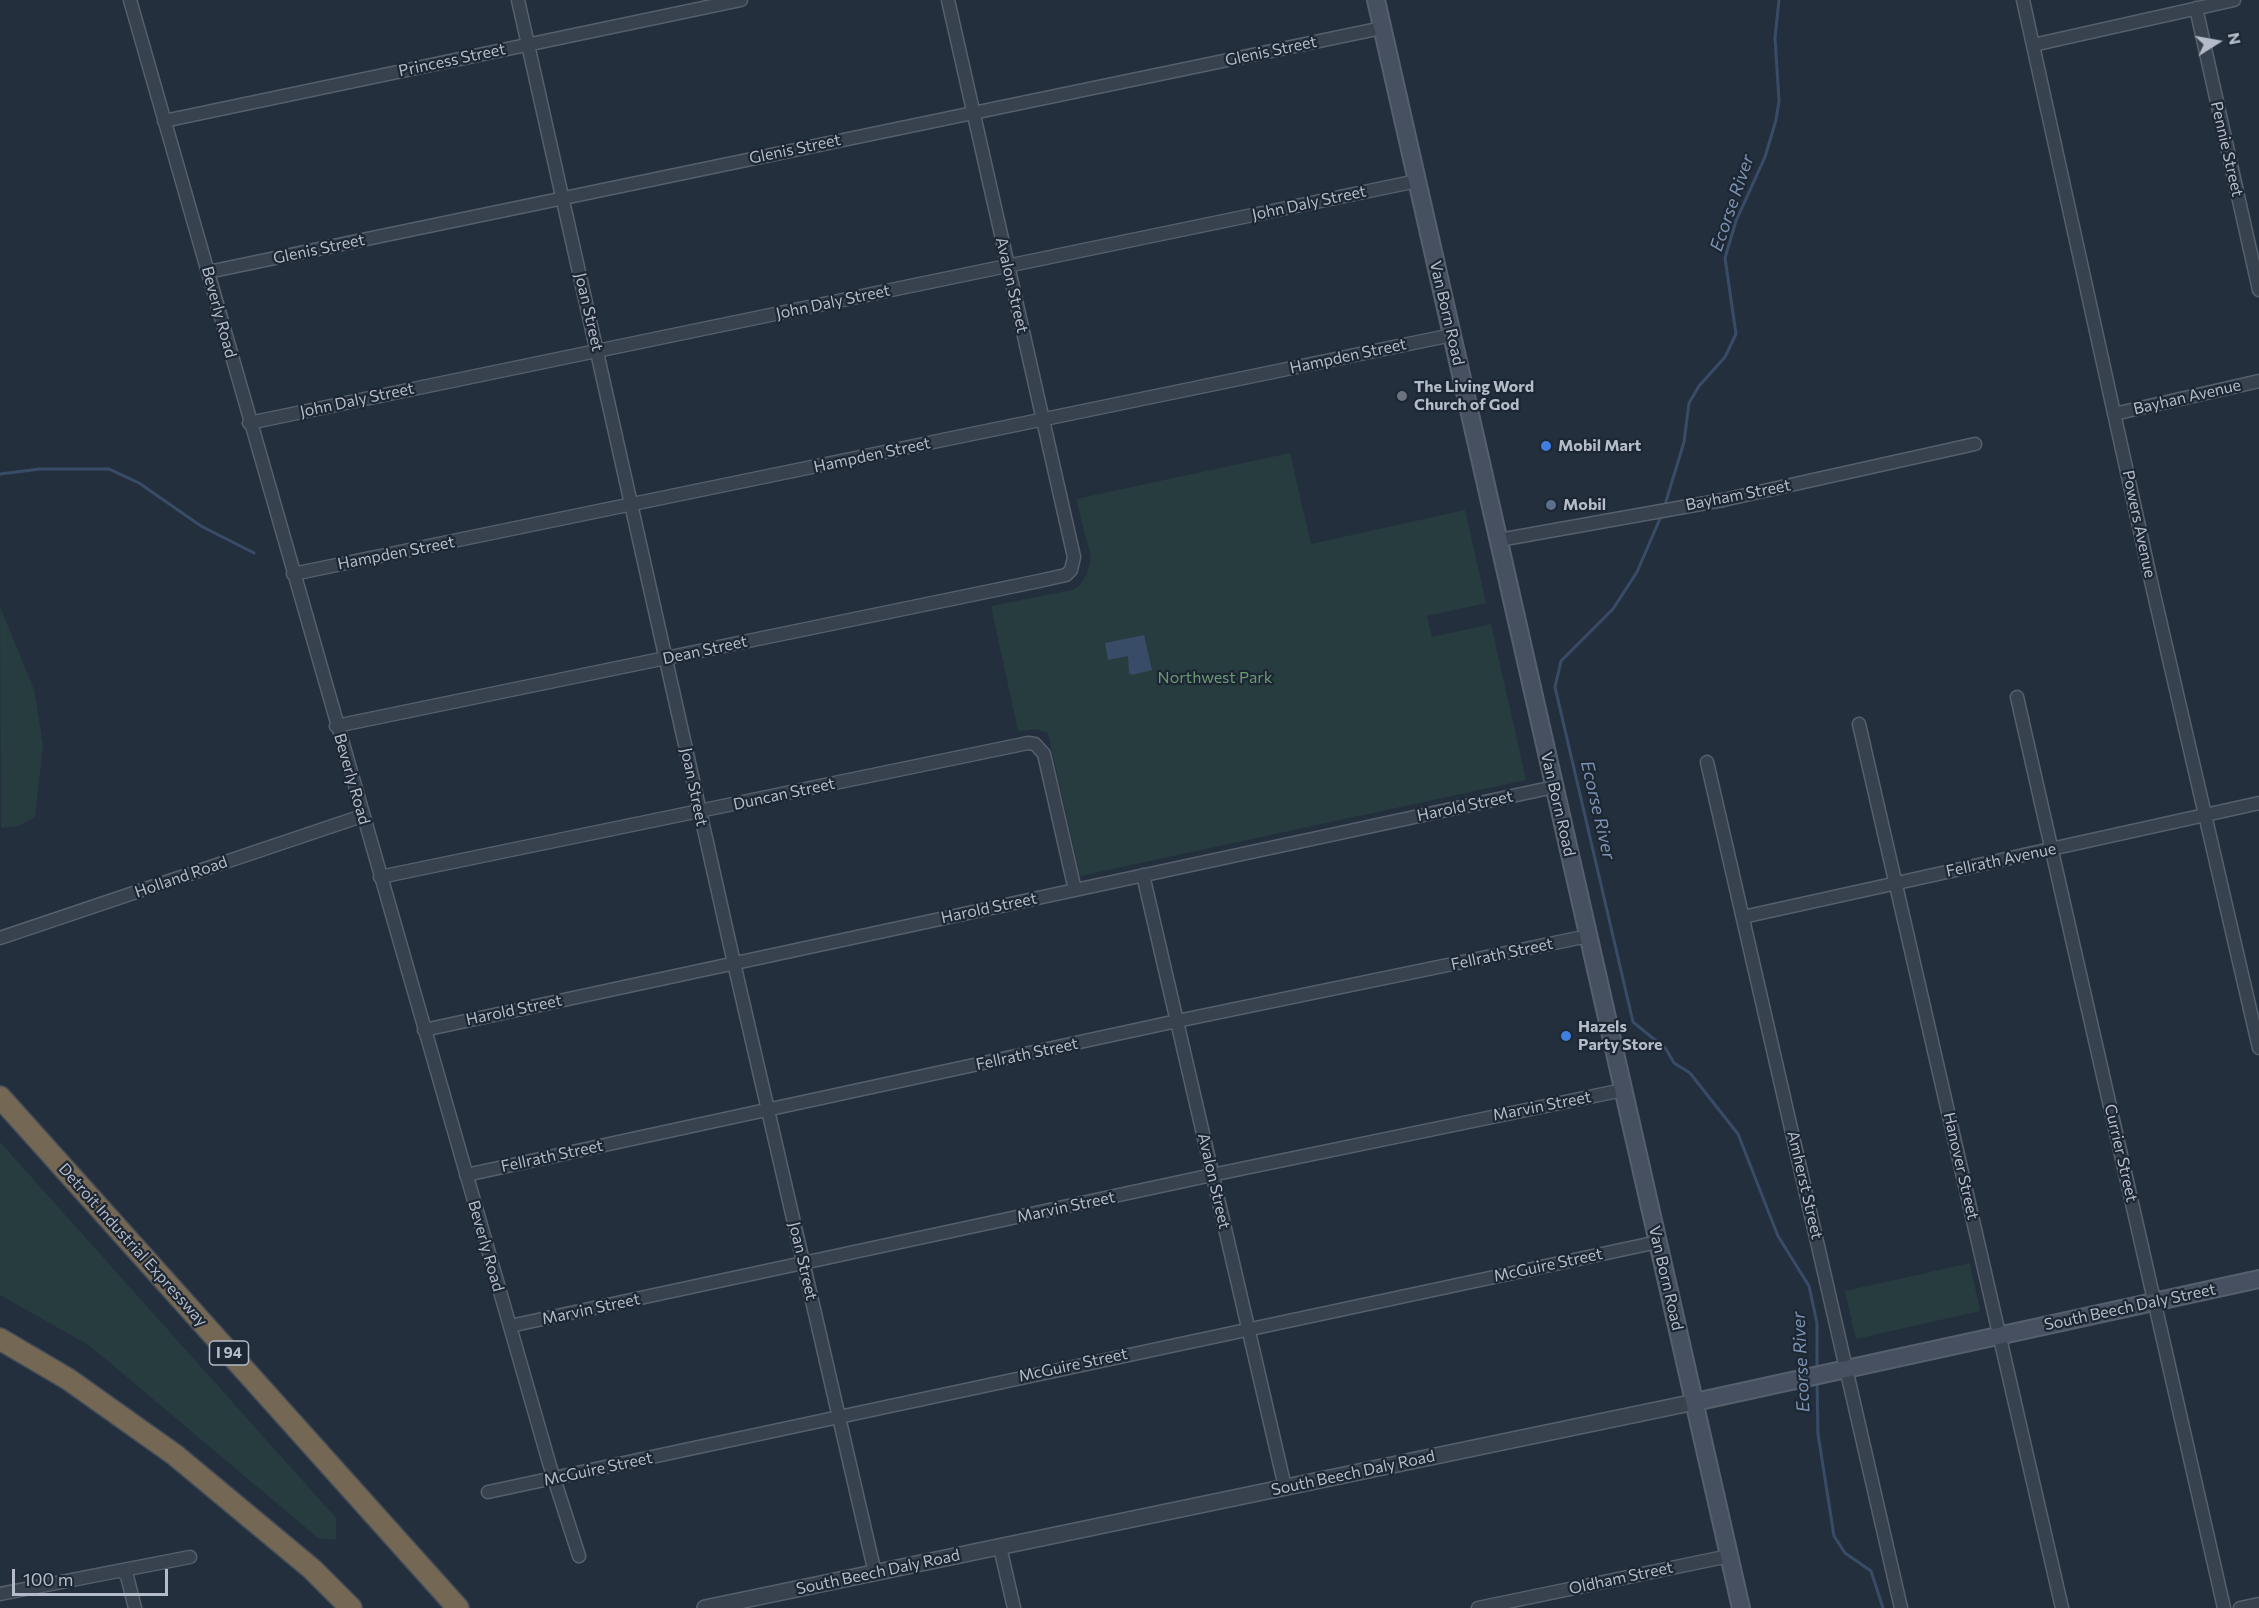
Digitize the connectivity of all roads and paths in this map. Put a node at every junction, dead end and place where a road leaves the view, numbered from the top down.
1 (130, 0) edge
2 (518, 0) edge
3 (741, 0) edge
4 (948, 0) edge
5 (1376, 0) edge
6 (2023, 0) edge
7 (2234, 0) edge
8 (2196, 8) junction
9 (1382, 28) junction
10 (528, 44) junction
11 (2033, 45) junction
12 (974, 113) junction
13 (164, 121) junction
14 (1417, 181) junction
15 (563, 197) junction
16 (1008, 266) junction
17 (208, 272) junction
18 (2259, 290) edge
19 (1452, 335) junction
20 (598, 351) junction
21 (2259, 381) edge
22 (2115, 414) junction
23 (1042, 419) junction
24 (249, 423) junction
25 (1975, 444) dead end
26 (632, 505) junction
27 (1498, 540) junction
28 (1071, 570) joint
29 (293, 574) junction
30 (666, 658) junction
31 (2017, 697) dead end
32 (1859, 724) dead end
33 (336, 726) junction
34 (1707, 762) dead end
35 (1554, 787) junction
36 (2259, 803) edge
37 (700, 812) junction
38 (2205, 815) junction
39 (362, 816) junction
40 (2051, 849) junction
41 (1143, 875) junction
42 (380, 877) junction
43 (1896, 884) junction
44 (1075, 890) junction
45 (1743, 917) junction
46 (1588, 936) junction
47 (0, 938) edge
48 (734, 963) junction
49 (1177, 1021) junction
50 (424, 1030) junction
51 (2259, 1048) edge
52 (1623, 1090) junction
53 (0, 1097) edge
54 (768, 1110) junction
55 (1213, 1174) junction
56 (466, 1175) junction
57 (1658, 1242) junction
58 (803, 1264) junction
59 (2259, 1279) edge
60 (2155, 1301) junction
61 (510, 1326) junction
62 (1248, 1327) junction
63 (2000, 1335) junction
64 (0, 1339) edge
65 (1847, 1369) junction
66 (1695, 1402) junction
67 (839, 1416) junction
68 (553, 1479) junction
69 (1285, 1487) junction
70 (488, 1492) dead end
71 (1000, 1547) junction
72 (579, 1556) dead end
73 (1729, 1556) junction
74 (190, 1557) dead end
75 (122, 1571) junction
76 (875, 1573) junction
77 (0, 1594) edge
78 (2259, 1604) edge
79 (135, 1608) edge
80 (351, 1608) edge
81 (458, 1608) edge
82 (705, 1608) edge
83 (1014, 1608) edge
84 (1478, 1608) edge
85 (1741, 1608) edge
86 (1901, 1608) edge
87 (2062, 1608) edge
88 (2224, 1608) edge
89 (2240, 1608) edge

1 - 13 street, Beverly Road
2 - 10 street, Joan Street
3 - 10 street, Princess Street
4 - 12 street, Avalon Street
5 - 9 main road, Van Born Road
6 - 11 street, Powers Avenue
7 - 8 street
8 - 11 street
8 - 18 street, Pennie Street
9 - 12 street, Glenis Street
9 - 14 main road, Van Born Road
10 - 13 street, Princess Street
10 - 15 street, Joan Street
11 - 22 street, Powers Avenue
12 - 15 street, Glenis Street
12 - 16 street, Avalon Street
13 - 17 street, Beverly Road
14 - 16 street, John Daly Street
14 - 19 main road, Van Born Road
15 - 17 street, Glenis Street
15 - 20 street, Joan Street
16 - 20 street, John Daly Street
16 - 23 street, Avalon Street
17 - 24 street, Beverly Road
19 - 23 street, Hampden Street
19 - 27 main road, Van Born Road
20 - 24 street, John Daly Street
20 - 26 street, Joan Street
21 - 22 street, Bayhan Avenue
22 - 38 street, Powers Avenue
23 - 26 street, Hampden Street
23 - 28 street, Avalon Street
24 - 29 street, Beverly Road
25 - 27 street, Bayham Street
26 - 29 street, Hampden Street
26 - 30 street, Joan Street
27 - 35 main road, Van Born Road
28 - 30 street, Dean Street
29 - 33 street, Beverly Road
30 - 33 street, Dean Street
30 - 37 street, Joan Street
31 - 40 street, Currier Street
32 - 43 street, Hanover Street
33 - 39 street, Beverly Road
34 - 45 street, Amherst Street
35 - 41 street, Harold Street
35 - 46 main road, Van Born Road
36 - 38 street, Fellrath Avenue
37 - 42 street, Duncan Street
37 - 44 street, Duncan Street
37 - 48 street, Joan Street
38 - 40 street, Fellrath Avenue
38 - 51 street, Powers Avenue
39 - 42 street, Beverly Road
39 - 47 street, Holland Road
40 - 43 street, Fellrath Avenue
40 - 60 street, Currier Street
41 - 44 street, Harold Street
41 - 49 street, Avalon Street
42 - 50 street, Beverly Road
43 - 45 street, Fellrath Avenue
43 - 63 street, Hanover Street
44 - 48 street, Harold Street
45 - 65 street, Amherst Street
46 - 49 street, Fellrath Street
46 - 52 main road, Van Born Road
48 - 50 street, Harold Street
48 - 54 street, Joan Street
49 - 54 street, Fellrath Street
49 - 55 street, Avalon Street
50 - 56 street, Beverly Road
52 - 55 street, Marvin Street
52 - 57 main road, Van Born Road
53 - 81 highway, Detroit Industrial Expressway / I 94
54 - 56 street, Fellrath Street
54 - 58 street, Joan Street
55 - 58 street, Marvin Street
55 - 62 street, Avalon Street
56 - 61 street, Beverly Road
57 - 62 street, McGuire Street
57 - 66 main road, Van Born Road
58 - 61 street, Marvin Street
58 - 67 street, Joan Street
59 - 60 main road, South Beech Daly Street
60 - 63 main road, South Beech Daly Street
60 - 88 street, Currier Street
61 - 68 street, Beverly Road
62 - 67 street, McGuire Street
62 - 69 street, Avalon Street
63 - 65 main road, South Beech Daly Road
63 - 87 street, Hanover Street
64 - 80 highway
65 - 66 main road, South Beech Daly Road
65 - 86 street, Amherst Street
66 - 69 street, South Beech Daly Road
66 - 73 main road, Van Born Road
67 - 68 street, McGuire Street
67 - 76 street, Joan Street
68 - 70 street, McGuire Street
68 - 72 street, Beverly Road
69 - 71 street, South Beech Daly Road
71 - 76 street, South Beech Daly Road
71 - 83 street
73 - 84 street, Oldham Street
73 - 85 main road, Van Born Road
74 - 75 street
75 - 77 street
75 - 79 street
76 - 82 street, South Beech Daly Road
78 - 89 street

